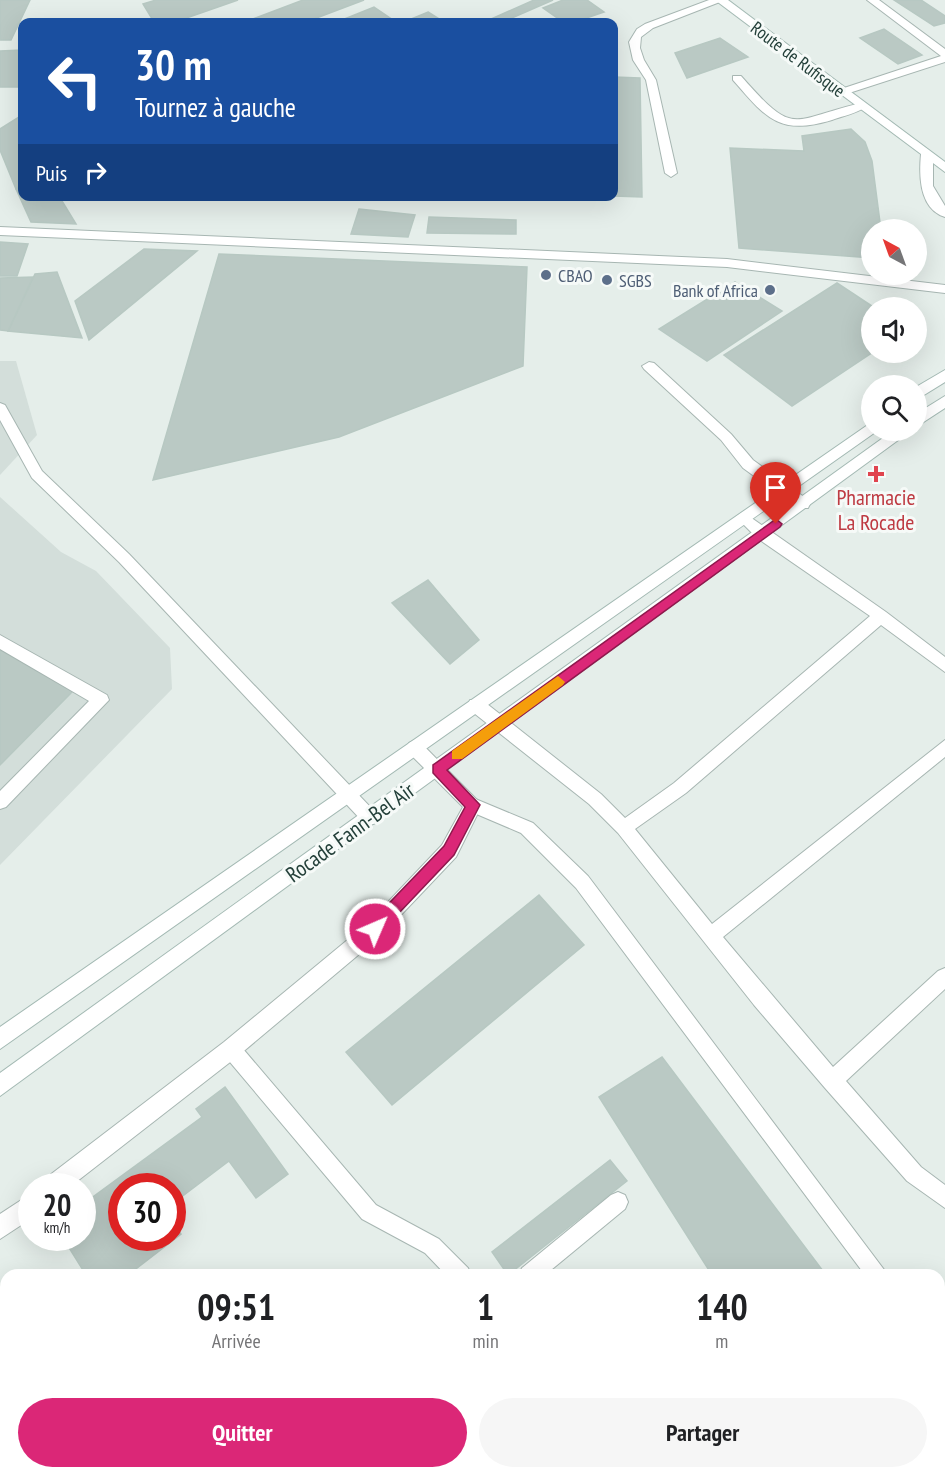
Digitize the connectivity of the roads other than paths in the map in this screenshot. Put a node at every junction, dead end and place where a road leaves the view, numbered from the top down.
1 (721, 0) edge
2 (872, 0) edge
3 (945, 56) edge
4 (737, 78) dead end
5 (842, 92) junction
6 (861, 106) junction
7 (876, 116) junction
8 (945, 153) edge
9 (927, 154) junction
10 (945, 168) edge
11 (671, 173) dead end
12 (945, 213) edge
13 (0, 231) edge
14 (945, 289) edge
15 (649, 366) dead end
16 (945, 375) edge
17 (927, 387) edge
18 (943, 406) edge
19 (0, 408) edge
20 (927, 415) edge
21 (861, 435) edge
22 (889, 441) edge
23 (783, 489) junction
24 (803, 504) junction
25 (743, 517) junction
26 (762, 534) junction
27 (881, 616) junction
28 (0, 641) edge
29 (945, 666) edge
30 (476, 705) junction
31 (501, 723) junction
32 (945, 747) edge
33 (415, 748) junction
34 (437, 769) junction
35 (349, 795) junction
36 (0, 802) edge
37 (473, 805) junction
38 (370, 818) junction
39 (624, 828) junction
40 (711, 936) junction
41 (945, 977) edge
42 (0, 1039) edge
43 (231, 1049) junction
44 (832, 1081) junction
45 (0, 1086) edge
46 (71, 1173) edge
47 (945, 1198) edge
48 (618, 1202) dead end
49 (18, 1214) edge
50 (0, 1228) edge
51 (455, 1269) edge
52 (536, 1269) edge
53 (873, 1269) edge

1 - 5 main road, Route de Rufisque
1 - 11 lane
2 - 3 lane
3 - 5 lane
4 - 6 lane
5 - 6 main road, Route de Rufisque
6 - 7 main road, Route de Rufisque
7 - 8 main road, Route de Rufisque
7 - 9 main road, Route de Rufisque
9 - 10 main road, Route de Rufisque
9 - 12 lane
13 - 14 main road
15 - 23 lane
16 - 17 main road
18 - 20 main road
19 - 35 lane
21 - 23 main road, Rocade Fann-Bel Air
22 - 24 main road, Rocade Fann-Bel Air
23 - 24 lane
23 - 25 main road, Rocade Fann-Bel Air
24 - 26 main road, Rocade Fann-Bel Air
25 - 26 lane
25 - 30 main road, Rocade Fann-Bel Air
26 - 27 lane
26 - 31 main road, Rocade Fann-Bel Air
27 - 29 lane
27 - 39 lane
28 - 36 lane
30 - 31 lane
30 - 33 main road, Rocade Fann-Bel Air
31 - 34 main road, Rocade Fann-Bel Air
31 - 39 lane
32 - 40 lane
33 - 34 main road
33 - 35 main road, Rocade Fann-Bel Air
34 - 37 main road
34 - 38 main road, Rocade Fann-Bel Air
35 - 38 lane
35 - 42 main road, Rocade Fann-Bel Air
37 - 43 main road
37 - 53 lane
38 - 45 main road, Rocade Fann-Bel Air
39 - 40 lane
40 - 44 lane
41 - 44 lane
43 - 46 main road
43 - 51 lane
44 - 47 lane
48 - 52 lane
49 - 50 main road

